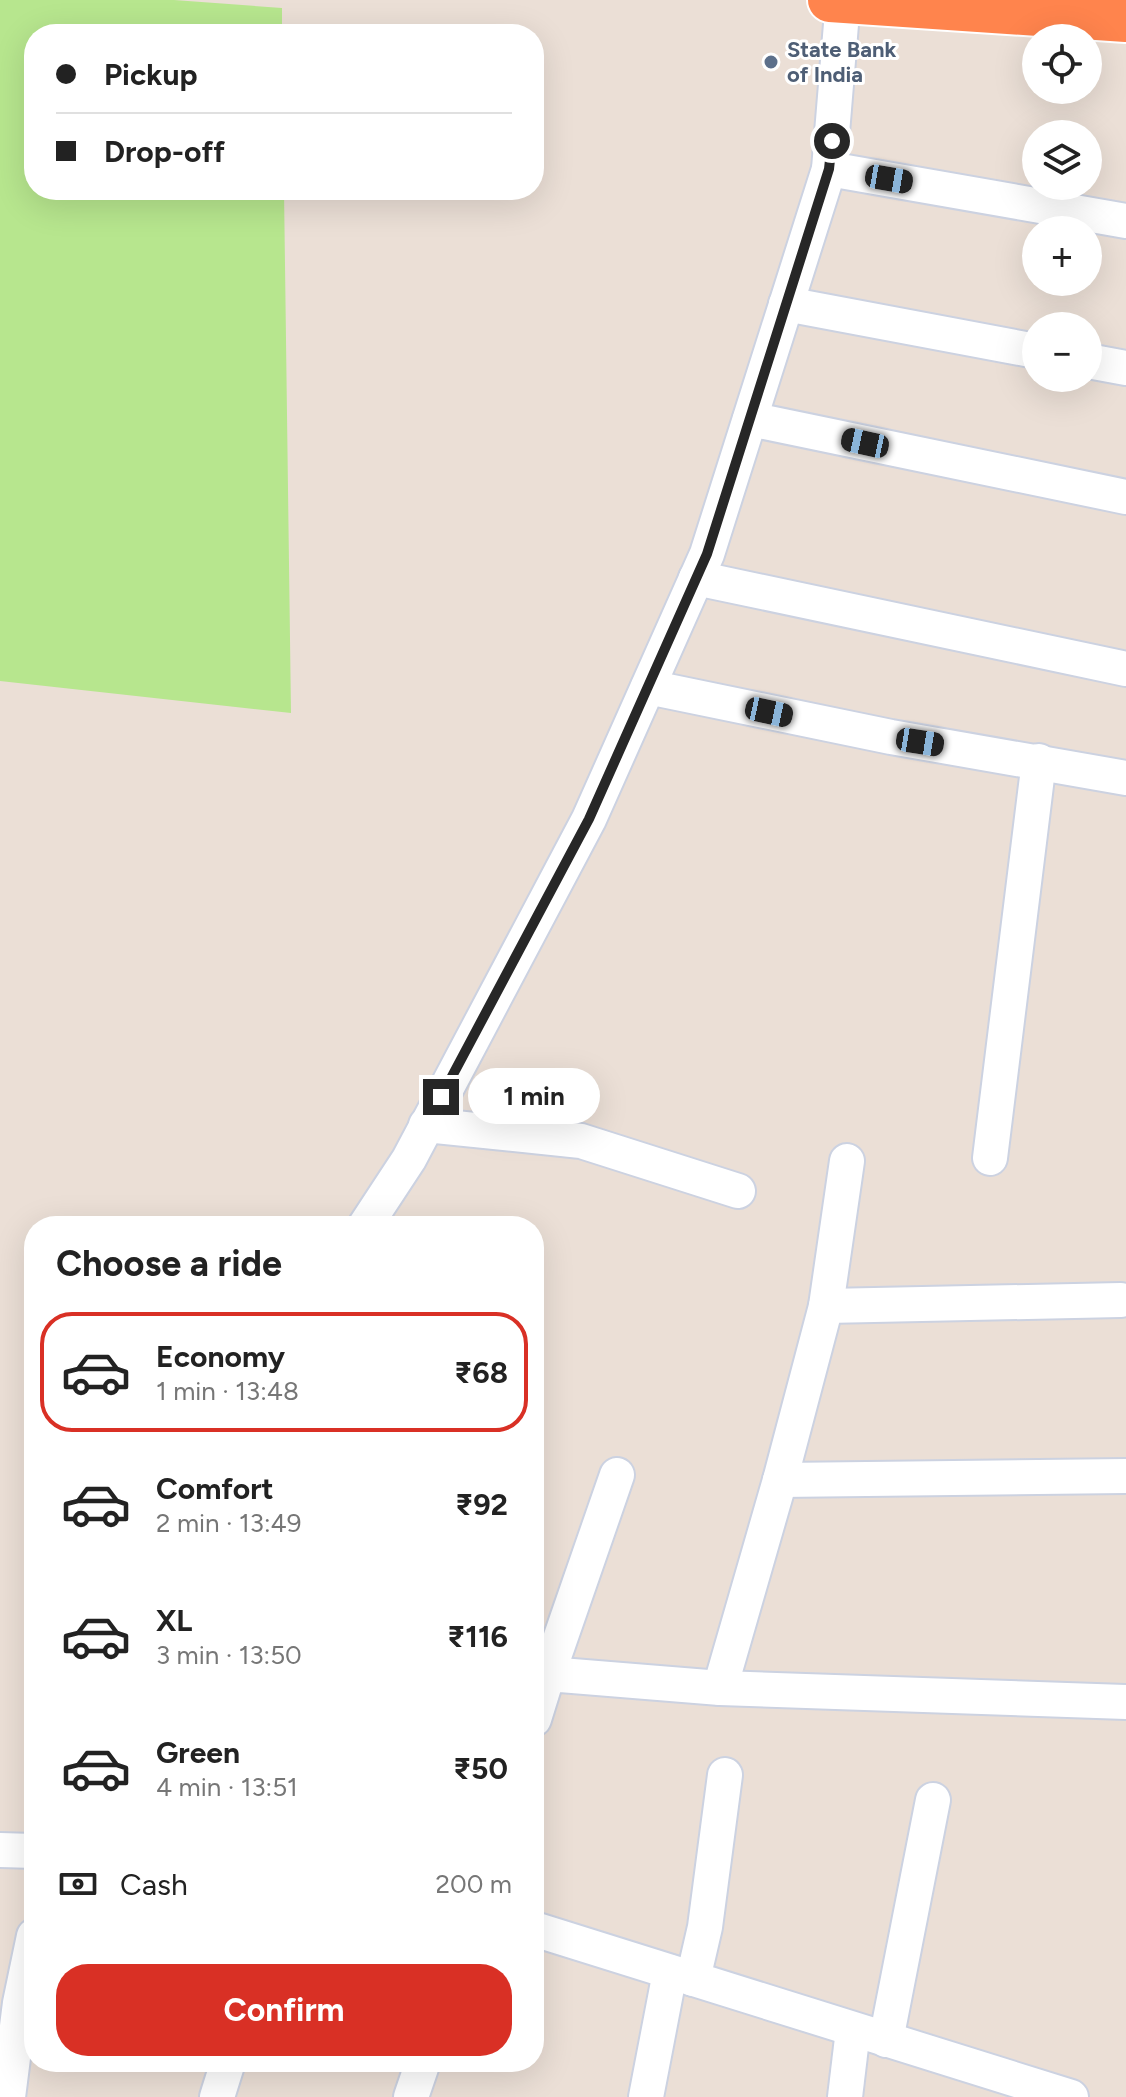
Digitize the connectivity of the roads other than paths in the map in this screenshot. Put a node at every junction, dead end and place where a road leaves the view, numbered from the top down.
1 (838, 1) edge
2 (1126, 20) edge
3 (829, 169) junction
4 (1126, 221) edge
5 (786, 304) junction
6 (1022, 348) edge
7 (1102, 364) edge
8 (1126, 368) edge
9 (750, 419) junction
10 (1126, 497) edge
11 (696, 578) junction
12 (1126, 669) edge
13 (648, 687) junction
14 (1039, 761) junction
15 (1126, 778) edge
16 (426, 1125) junction
17 (990, 1158) dead end
18 (847, 1161) dead end
19 (738, 1191) dead end
20 (371, 1216) edge
21 (1121, 1300) dead end
22 (826, 1306) junction
23 (617, 1475) dead end
24 (1126, 1476) edge
25 (780, 1480) junction
26 (548, 1674) junction
27 (544, 1687) edge
28 (720, 1688) junction
29 (1126, 1702) edge
30 (725, 1775) dead end
31 (933, 1800) dead end
32 (0, 1850) edge
33 (24, 1851) edge
34 (544, 1932) edge
35 (24, 1964) edge
36 (681, 1976) junction
37 (10, 2003) edge
38 (853, 2030) junction
39 (886, 2040) junction
40 (225, 2072) edge
41 (420, 2072) edge
42 (1024, 2090) edge
43 (8, 2097) edge
44 (217, 2097) edge
45 (411, 2097) edge
46 (646, 2097) edge
47 (845, 2097) edge
48 (1071, 2097) edge

1 - 2 highway
1 - 3 street
3 - 4 street
3 - 5 street
5 - 6 street
5 - 9 street
7 - 8 street
9 - 10 street
9 - 11 street
11 - 12 street
11 - 13 street
13 - 14 street
13 - 16 street
14 - 15 street
14 - 17 street
16 - 19 street
16 - 20 street
18 - 22 street
21 - 22 street
22 - 25 street
23 - 26 street
24 - 25 street
25 - 28 street
26 - 27 street
26 - 28 street
28 - 29 street
30 - 36 street
31 - 39 street
32 - 33 street
34 - 36 street
35 - 37 street
36 - 38 street
36 - 46 street
37 - 43 street
38 - 39 street
38 - 47 street
39 - 42 street
40 - 44 street
41 - 45 street
42 - 48 street

